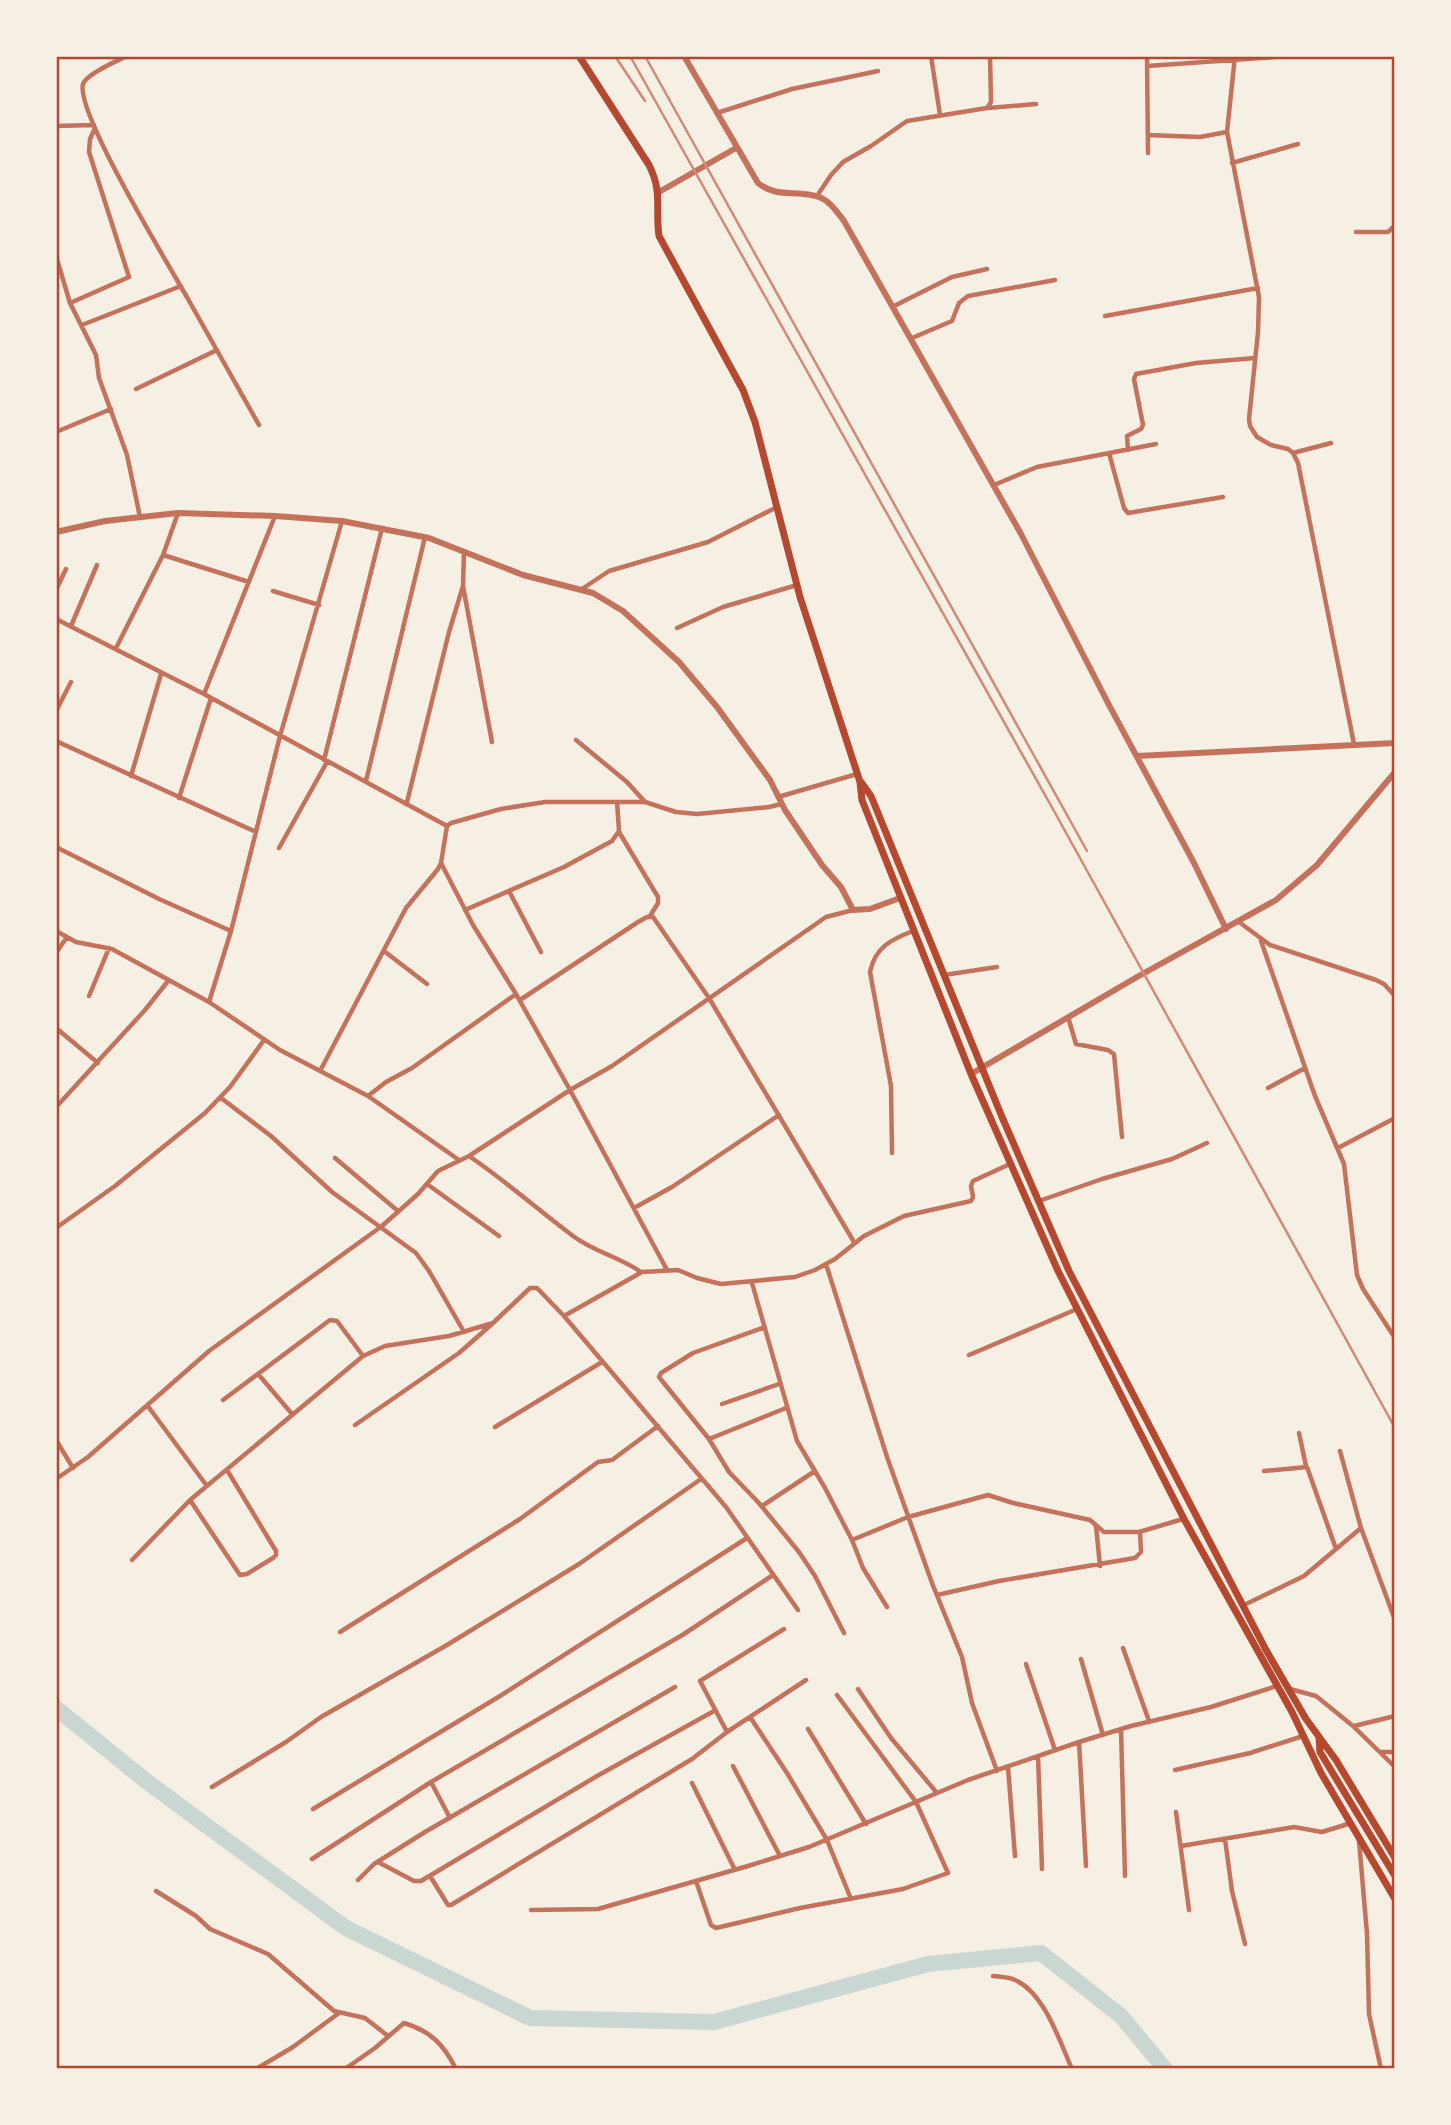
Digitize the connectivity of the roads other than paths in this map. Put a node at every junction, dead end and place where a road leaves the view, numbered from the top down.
1 (127, 56) edge
2 (579, 56) edge
3 (684, 56) edge
4 (931, 56) edge
5 (990, 56) edge
6 (1147, 56) edge
7 (1288, 56) edge
8 (1235, 58) edge
9 (1147, 66) junction
10 (878, 71) dead end
11 (1036, 104) dead end
12 (987, 108) junction
13 (717, 113) junction
14 (940, 115) junction
15 (56, 126) edge
16 (95, 126) junction
17 (1227, 132) junction
18 (1148, 135) junction
19 (1298, 144) dead end
20 (736, 148) junction
21 (1148, 153) dead end
22 (1232, 163) junction
23 (659, 192) junction
24 (817, 196) junction
25 (1395, 225) edge
26 (1356, 232) dead end
27 (56, 256) edge
28 (987, 269) dead end
29 (1055, 280) dead end
30 (181, 286) junction
31 (1258, 288) junction
32 (70, 303) junction
33 (894, 306) junction
34 (1105, 316) dead end
35 (82, 326) junction
36 (912, 338) junction
37 (217, 350) junction
38 (1255, 358) junction
39 (136, 388) dead end
40 (111, 409) junction
41 (259, 425) dead end
42 (56, 432) edge
43 (1331, 443) dead end
44 (1156, 444) dead end
45 (1128, 450) junction
46 (1109, 453) junction
47 (1293, 453) junction
48 (994, 485) junction
49 (1223, 497) dead end
50 (778, 507) junction
51 (178, 513) junction
52 (275, 516) junction
53 (140, 518) junction
54 (342, 521) junction
55 (382, 528) junction
56 (56, 533) edge
57 (425, 537) junction
58 (464, 551) junction
59 (163, 555) junction
60 (97, 565) dead end
61 (66, 569) dead end
62 (249, 582) junction
63 (797, 585) junction
64 (463, 586) junction
65 (582, 589) junction
66 (56, 590) edge
67 (273, 591) dead end
68 (320, 605) junction
69 (56, 619) edge
70 (71, 626) junction
71 (677, 628) dead end
72 (116, 648) junction
73 (162, 674) junction
74 (71, 682) dead end
75 (204, 694) junction
76 (211, 698) junction
77 (56, 711) edge
78 (280, 736) junction
79 (576, 740) dead end
80 (56, 741) edge
81 (492, 742) dead end
82 (1395, 743) edge
83 (1354, 744) junction
84 (1137, 756) junction
85 (326, 761) junction
86 (1395, 772) edge
87 (131, 776) junction
88 (859, 778) junction
89 (366, 781) junction
90 (179, 798) junction
91 (780, 800) junction
92 (407, 802) junction
93 (617, 802) junction
94 (645, 802) junction
95 (447, 826) junction
96 (619, 831) junction
97 (256, 832) junction
98 (56, 847) edge
99 (279, 848) dead end
100 (441, 863) junction
101 (509, 891) junction
102 (900, 898) junction
103 (465, 910) junction
104 (853, 910) junction
105 (650, 916) junction
106 (1239, 922) junction
107 (1226, 929) junction
108 (56, 931) edge
109 (231, 931) junction
110 (913, 931) junction
111 (67, 937) junction
112 (1261, 941) junction
113 (109, 948) junction
114 (384, 951) junction
115 (541, 952) dead end
116 (56, 953) edge
117 (997, 967) dead end
118 (943, 975) junction
119 (168, 981) junction
120 (427, 984) dead end
121 (516, 994) junction
122 (89, 996) dead end
123 (1395, 996) edge
124 (709, 999) junction
125 (520, 1000) junction
126 (209, 1002) junction
127 (1068, 1016) junction
128 (56, 1028) edge
129 (264, 1040) junction
130 (97, 1063) junction
131 (982, 1066) junction
132 (1305, 1068) junction
133 (320, 1071) junction
134 (971, 1074) junction
135 (1268, 1088) dead end
136 (570, 1090) junction
137 (368, 1096) junction
138 (221, 1098) junction
139 (58, 1106) edge
140 (779, 1115) junction
141 (1395, 1118) edge
142 (1122, 1137) dead end
143 (1207, 1143) dead end
144 (1338, 1148) junction
145 (892, 1153) dead end
146 (469, 1156) junction
147 (335, 1157) dead end
148 (459, 1160) junction
149 (1010, 1164) junction
150 (426, 1184) junction
151 (1039, 1201) junction
152 (635, 1208) junction
153 (399, 1212) junction
154 (382, 1226) junction
155 (56, 1227) edge
156 (499, 1236) dead end
157 (854, 1242) junction
158 (826, 1264) junction
159 (667, 1270) junction
160 (642, 1272) junction
161 (752, 1283) junction
162 (1077, 1309) junction
163 (564, 1316) junction
164 (493, 1323) junction
165 (765, 1326) junction
166 (464, 1332) junction
167 (1395, 1338) edge
168 (969, 1355) dead end
169 (363, 1356) junction
170 (601, 1362) junction
171 (259, 1375) junction
172 (779, 1384) junction
173 (223, 1400) dead end
174 (722, 1404) dead end
175 (147, 1405) junction
176 (786, 1408) junction
177 (292, 1414) junction
178 (355, 1425) dead end
179 (658, 1426) junction
180 (495, 1427) dead end
181 (1299, 1433) dead end
182 (709, 1439) junction
183 (56, 1440) edge
184 (1340, 1451) dead end
185 (1306, 1466) junction
186 (74, 1468) junction
187 (227, 1470) junction
188 (815, 1471) junction
189 (1264, 1471) dead end
190 (56, 1479) edge
191 (701, 1479) junction
192 (207, 1486) junction
193 (190, 1500) junction
194 (762, 1507) junction
195 (908, 1517) junction
196 (1184, 1518) junction
197 (1096, 1526) junction
198 (1361, 1528) junction
199 (1140, 1532) junction
200 (747, 1538) junction
201 (852, 1540) junction
202 (1336, 1549) junction
203 (132, 1560) dead end
204 (1100, 1566) junction
205 (773, 1575) junction
206 (937, 1595) junction
207 (1243, 1606) junction
208 (887, 1607) dead end
209 (798, 1610) dead end
210 (1395, 1620) edge
211 (784, 1629) dead end
212 (340, 1632) dead end
213 (844, 1633) dead end
214 (1123, 1648) dead end
215 (1080, 1659) dead end
216 (1026, 1664) dead end
217 (806, 1680) dead end
218 (1277, 1686) junction
219 (675, 1687) dead end
220 (858, 1689) dead end
221 (1289, 1689) junction
222 (837, 1695) dead end
223 (714, 1710) junction
224 (1395, 1716) edge
225 (750, 1717) junction
226 (1149, 1721) junction
227 (1353, 1726) junction
228 (808, 1729) dead end
229 (1121, 1729) junction
230 (727, 1732) junction
231 (1103, 1735) junction
232 (1319, 1736) junction
233 (1305, 1740) junction
234 (1079, 1742) junction
235 (1055, 1750) junction
236 (1320, 1752) junction
237 (1379, 1752) junction
238 (1395, 1752) edge
239 (1038, 1756) junction
240 (733, 1766) dead end
241 (1008, 1767) junction
242 (1395, 1767) edge
243 (997, 1770) junction
244 (1175, 1770) dead end
245 (431, 1782) junction
246 (692, 1783) dead end
247 (212, 1787) dead end
248 (937, 1793) junction
249 (916, 1802) junction
250 (313, 1810) dead end
251 (1176, 1812) dead end
252 (450, 1818) junction
253 (1351, 1823) junction
254 (866, 1824) junction
255 (1359, 1837) junction
256 (1225, 1839) junction
257 (827, 1840) junction
258 (1181, 1846) junction
259 (780, 1856) junction
260 (1015, 1856) dead end
261 (312, 1858) dead end
262 (1395, 1858) edge
263 (378, 1861) junction
264 (1086, 1866) dead end
265 (1042, 1869) dead end
266 (735, 1870) junction
267 (430, 1876) junction
268 (1125, 1876) dead end
269 (1395, 1876) edge
270 (358, 1881) dead end
271 (696, 1881) junction
272 (156, 1891) dead end
273 (851, 1899) junction
274 (1395, 1899) edge
275 (531, 1910) dead end
276 (1189, 1910) dead end
277 (1245, 1944) dead end
278 (993, 1976) dead end
279 (340, 2013) junction
280 (388, 2036) junction
281 (256, 2069) edge
282 (345, 2069) edge
283 (456, 2069) edge
284 (779, 2069) edge
285 (803, 2069) edge
286 (1072, 2069) edge
287 (1381, 2069) edge

1 - 16 street
2 - 23 main road
3 - 13 street
4 - 14 street
5 - 12 street
6 - 9 street
7 - 8 street
8 - 9 street
8 - 17 street
9 - 18 street
10 - 13 street
11 - 12 street
12 - 14 street
13 - 20 street
14 - 24 street
15 - 16 street
16 - 30 street
16 - 32 street
17 - 18 street
17 - 22 street
18 - 21 street
19 - 22 street
20 - 23 street
20 - 24 street
22 - 31 street
23 - 50 main road
24 - 33 street
25 - 26 street
27 - 32 street
28 - 33 street
29 - 36 street
30 - 35 street
30 - 37 street
31 - 34 street
31 - 38 street
32 - 35 street
33 - 36 street
35 - 40 street
36 - 48 street
37 - 39 street
37 - 41 street
38 - 45 street
38 - 47 street
40 - 42 street
40 - 53 street
43 - 47 street
44 - 45 street
45 - 46 street
46 - 48 street
46 - 49 street
47 - 83 street
48 - 84 street
50 - 63 main road
50 - 65 street
51 - 52 street
51 - 53 street
51 - 59 street
52 - 54 street
52 - 62 street
53 - 56 street
54 - 55 street
54 - 68 street
55 - 57 street
55 - 85 street
57 - 58 street
57 - 89 street
58 - 64 street
58 - 65 street
59 - 62 street
59 - 72 street
60 - 70 street
61 - 66 street
62 - 75 street
63 - 71 street
63 - 88 main road
64 - 81 street
64 - 92 street
65 - 91 street
67 - 68 street
68 - 78 street
69 - 70 street
70 - 72 street
72 - 73 street
73 - 75 street
73 - 87 street
74 - 77 street
75 - 76 street
76 - 78 street
76 - 90 street
78 - 85 street
78 - 97 street
79 - 94 street
80 - 87 street
82 - 83 street
83 - 84 street
84 - 107 street
85 - 89 street
85 - 99 street
86 - 106 street
87 - 90 street
88 - 91 street
88 - 102 main road
88 - 118 main road
89 - 92 street
90 - 97 street
91 - 94 street
91 - 104 street
92 - 95 street
93 - 94 street
93 - 95 street
93 - 96 street
95 - 100 street
96 - 101 street
96 - 105 street
97 - 109 street
98 - 109 street
100 - 103 street
100 - 114 street
101 - 103 street
101 - 115 street
102 - 104 street
102 - 110 main road
103 - 121 street
104 - 124 street
105 - 124 street
105 - 125 street
106 - 107 street
106 - 112 street
107 - 127 street
108 - 111 street
109 - 126 street
110 - 134 main road
110 - 145 street
111 - 113 street
111 - 116 street
112 - 123 street
112 - 132 street
113 - 119 street
113 - 122 street
114 - 120 street
114 - 133 street
117 - 118 street
118 - 131 main road
119 - 126 street
119 - 130 street
121 - 125 street
121 - 137 street
124 - 136 street
124 - 140 street
125 - 136 street
126 - 129 street
127 - 131 street
127 - 142 street
128 - 130 street
129 - 133 street
129 - 138 street
130 - 139 street
131 - 134 street
131 - 151 main road
132 - 135 street
132 - 144 street
133 - 137 street
134 - 149 main road
136 - 146 street
136 - 152 street
137 - 148 street
138 - 154 street
138 - 155 street
140 - 152 street
140 - 157 street
141 - 144 street
143 - 151 street
144 - 167 street
146 - 148 street
146 - 160 street
147 - 153 street
148 - 150 street
149 - 157 street
149 - 162 main road
150 - 153 street
150 - 156 street
151 - 207 main road
152 - 159 street
153 - 154 street
154 - 166 street
154 - 175 street
157 - 158 street
158 - 161 street
158 - 195 street
159 - 160 street
159 - 161 street
160 - 163 street
161 - 165 street
162 - 168 street
162 - 196 main road
163 - 164 street
163 - 170 street
164 - 166 street
164 - 178 street
165 - 172 street
165 - 182 street
166 - 169 street
169 - 171 street
169 - 177 street
170 - 179 street
170 - 180 street
171 - 173 street
171 - 177 street
172 - 174 street
172 - 176 street
175 - 186 street
175 - 192 street
176 - 182 street
176 - 188 street
177 - 187 street
179 - 191 street
179 - 212 street
181 - 185 street
182 - 194 street
183 - 186 street
184 - 198 street
185 - 189 street
185 - 202 street
186 - 190 street
187 - 192 street
187 - 193 street
188 - 194 street
188 - 201 street
191 - 200 street
191 - 247 street
192 - 193 street
193 - 203 street
194 - 213 street
195 - 197 street
195 - 201 street
195 - 206 street
196 - 199 street
196 - 218 main road
197 - 199 street
197 - 204 street
198 - 202 street
198 - 210 street
199 - 204 street
200 - 205 street
200 - 250 street
201 - 208 street
202 - 207 street
204 - 206 street
205 - 209 street
205 - 245 street
206 - 243 street
207 - 221 main road
211 - 223 street
214 - 226 street
215 - 231 street
216 - 235 street
217 - 225 street
218 - 226 street
218 - 233 main road
219 - 252 street
220 - 248 street
221 - 227 street
221 - 232 main road
222 - 249 street
223 - 230 street
223 - 267 street
224 - 227 street
225 - 230 street
225 - 257 street
226 - 229 street
227 - 237 street
228 - 254 street
229 - 231 street
229 - 268 street
230 - 267 street
231 - 234 street
232 - 236 main road
232 - 262 main road
233 - 236 main road
233 - 244 street
233 - 253 main road
234 - 235 street
234 - 264 street
235 - 239 street
236 - 269 main road
237 - 238 street
237 - 242 street
239 - 241 street
239 - 265 street
240 - 259 street
241 - 243 street
241 - 260 street
243 - 248 street
245 - 252 street
245 - 261 street
246 - 266 street
248 - 249 street
249 - 254 street
249 - 273 street
251 - 258 street
252 - 263 street
253 - 255 main road
253 - 256 street
254 - 257 street
255 - 274 main road
255 - 287 street
256 - 258 street
256 - 277 street
257 - 259 street
257 - 273 street
258 - 276 street
259 - 266 street
263 - 267 street
263 - 270 street
266 - 271 street
271 - 273 street
271 - 275 street
272 - 279 street
278 - 286 street
279 - 280 street
279 - 281 street
280 - 282 street
280 - 283 street
284 - 285 street

